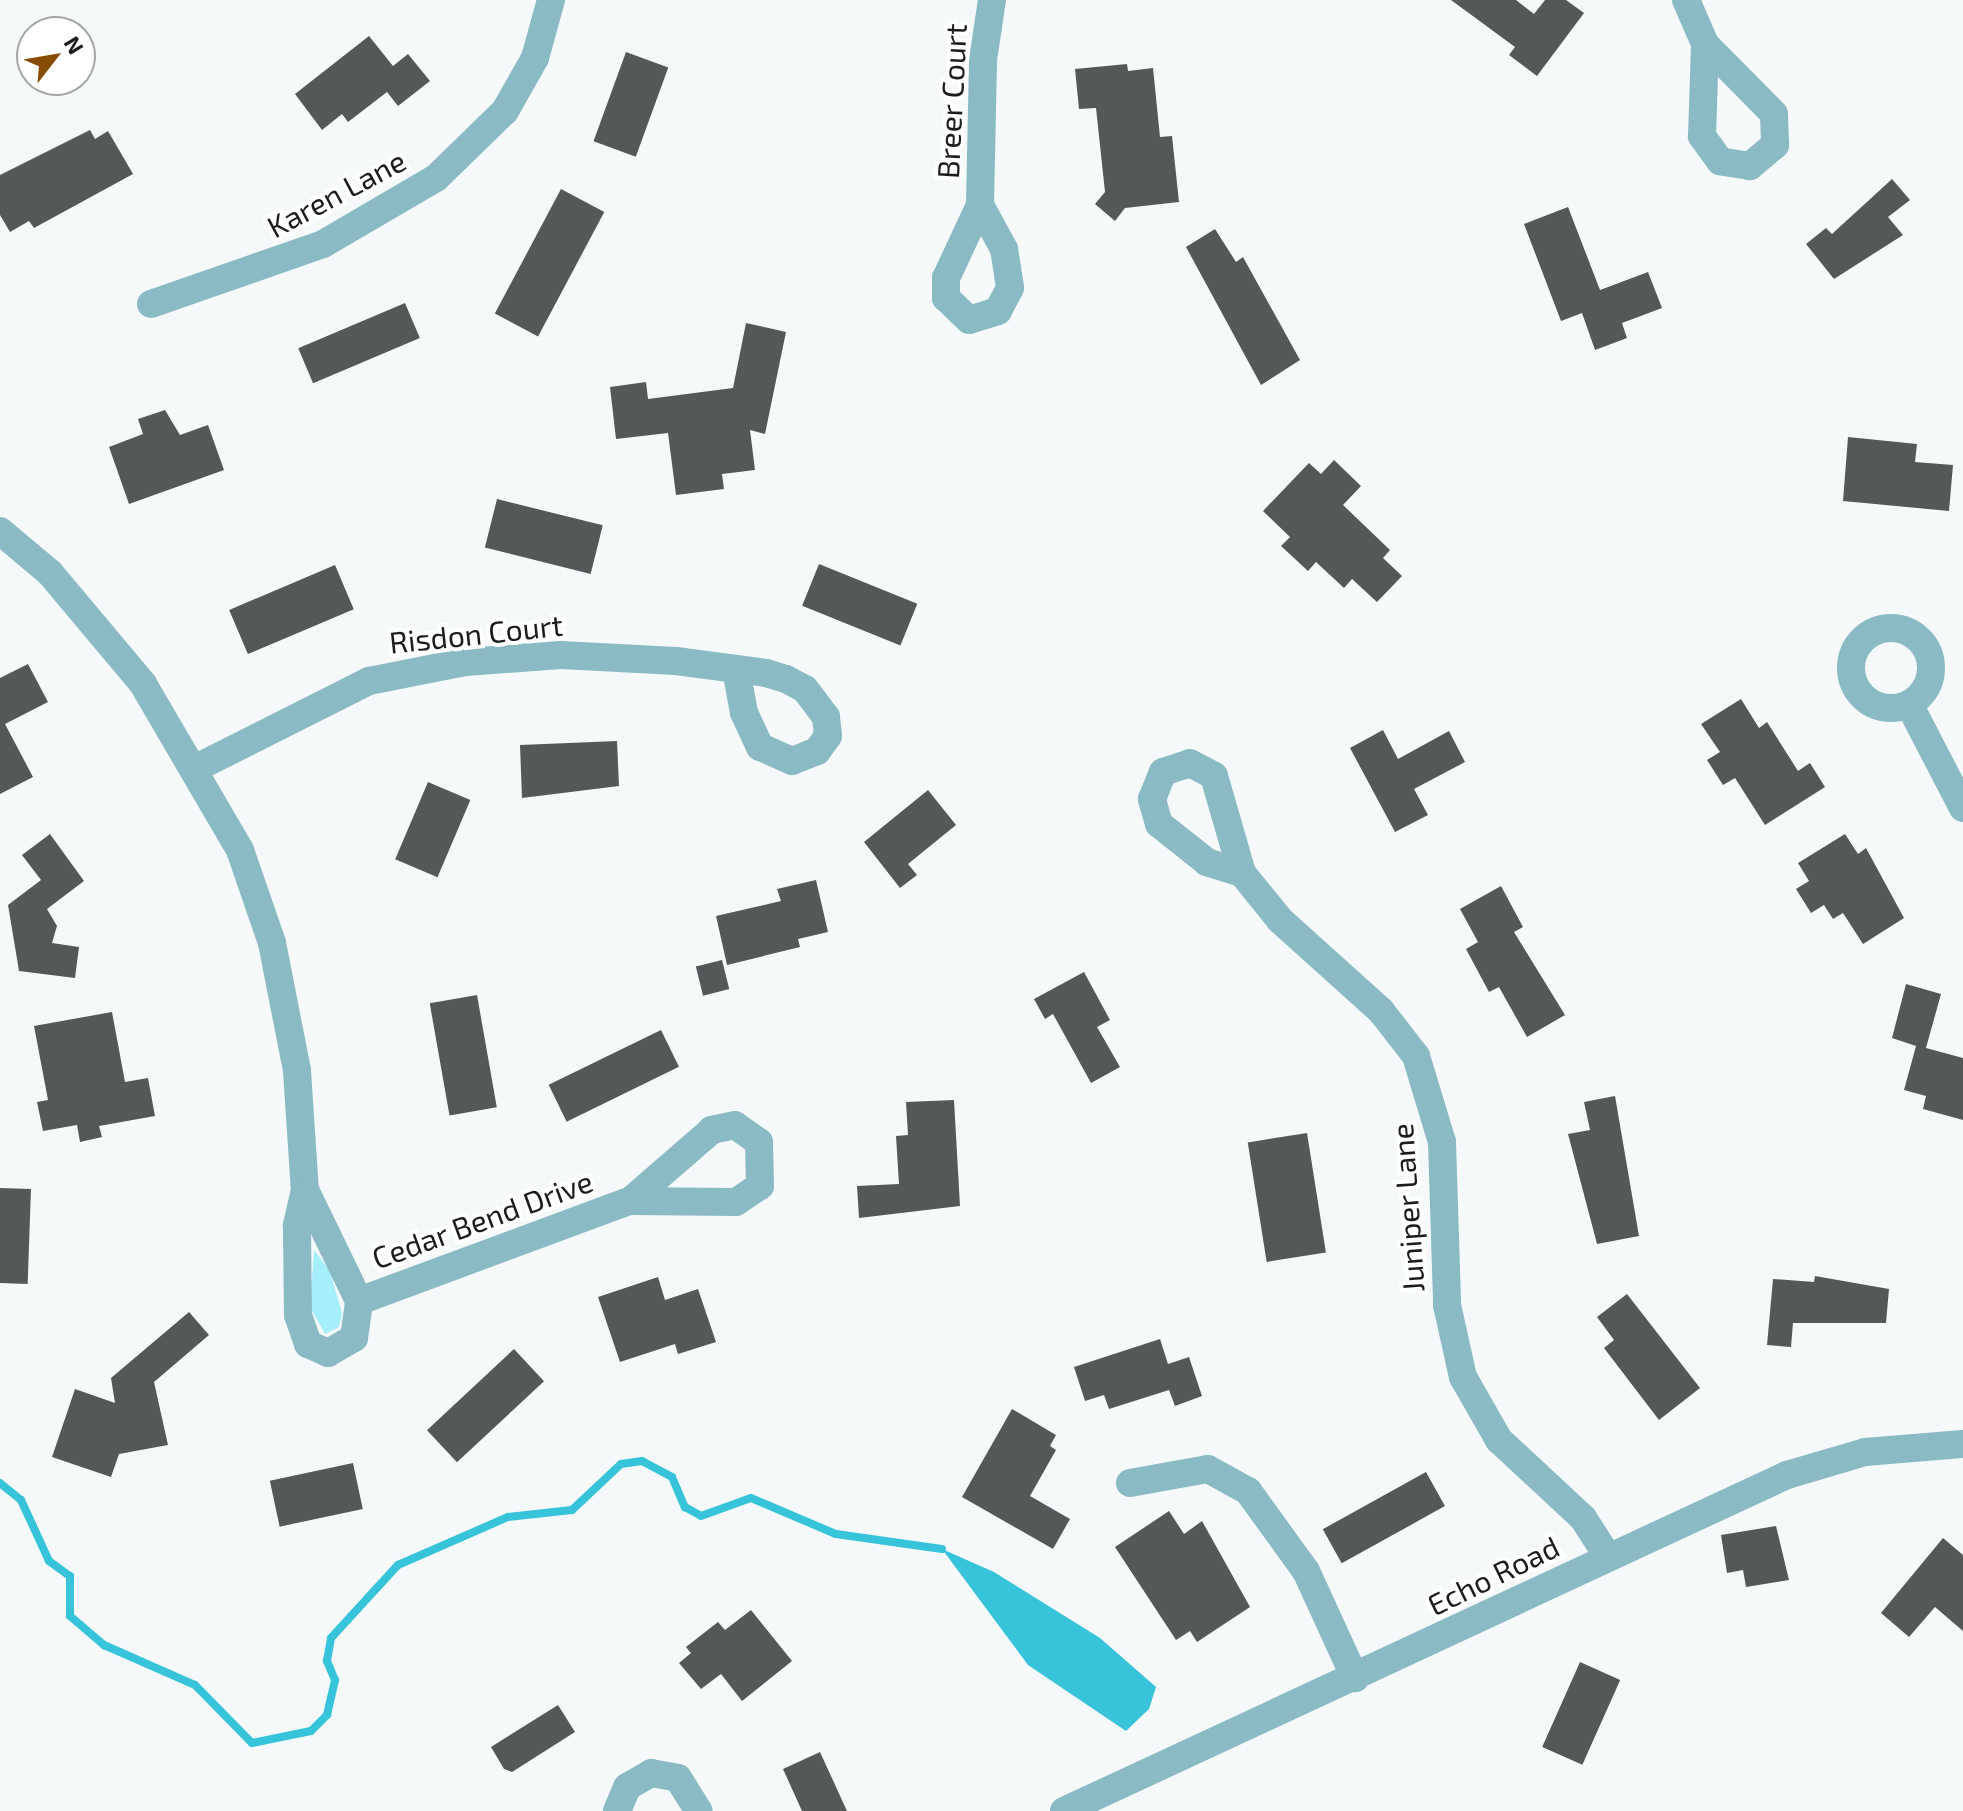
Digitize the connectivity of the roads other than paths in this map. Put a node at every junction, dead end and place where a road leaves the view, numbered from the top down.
1 (551, 0) edge
2 (992, 0) edge
3 (1686, 0) edge
4 (1705, 44) dead end
5 (980, 205) dead end
6 (151, 304) dead end
7 (0, 531) edge
8 (736, 669) dead end
9 (1909, 704) dead end
10 (196, 768) junction
11 (1963, 808) edge
12 (1242, 873) dead end
13 (305, 1190) junction
14 (630, 1201) dead end
15 (359, 1301) junction
16 (1963, 1444) edge
17 (1130, 1483) dead end
18 (1608, 1557) junction
19 (1355, 1678) junction
20 (617, 1811) edge
21 (699, 1811) edge
22 (1064, 1811) edge

1 - 6 street, Karen Lane
2 - 5 street, Breer Court
3 - 4 street
7 - 10 street, Cedar Bend Drive
8 - 10 street, Risdon Court
9 - 11 street
10 - 13 street, Cedar Bend Drive
12 - 18 street, Juniper Lane
13 - 15 street, Cedar Bend Drive
13 - 15 street, Cedar Bend Drive
14 - 15 street, Cedar Bend Drive
16 - 18 street, Echo Road
17 - 19 street
18 - 19 street, Echo Road
19 - 22 street, Echo Road
20 - 21 street

